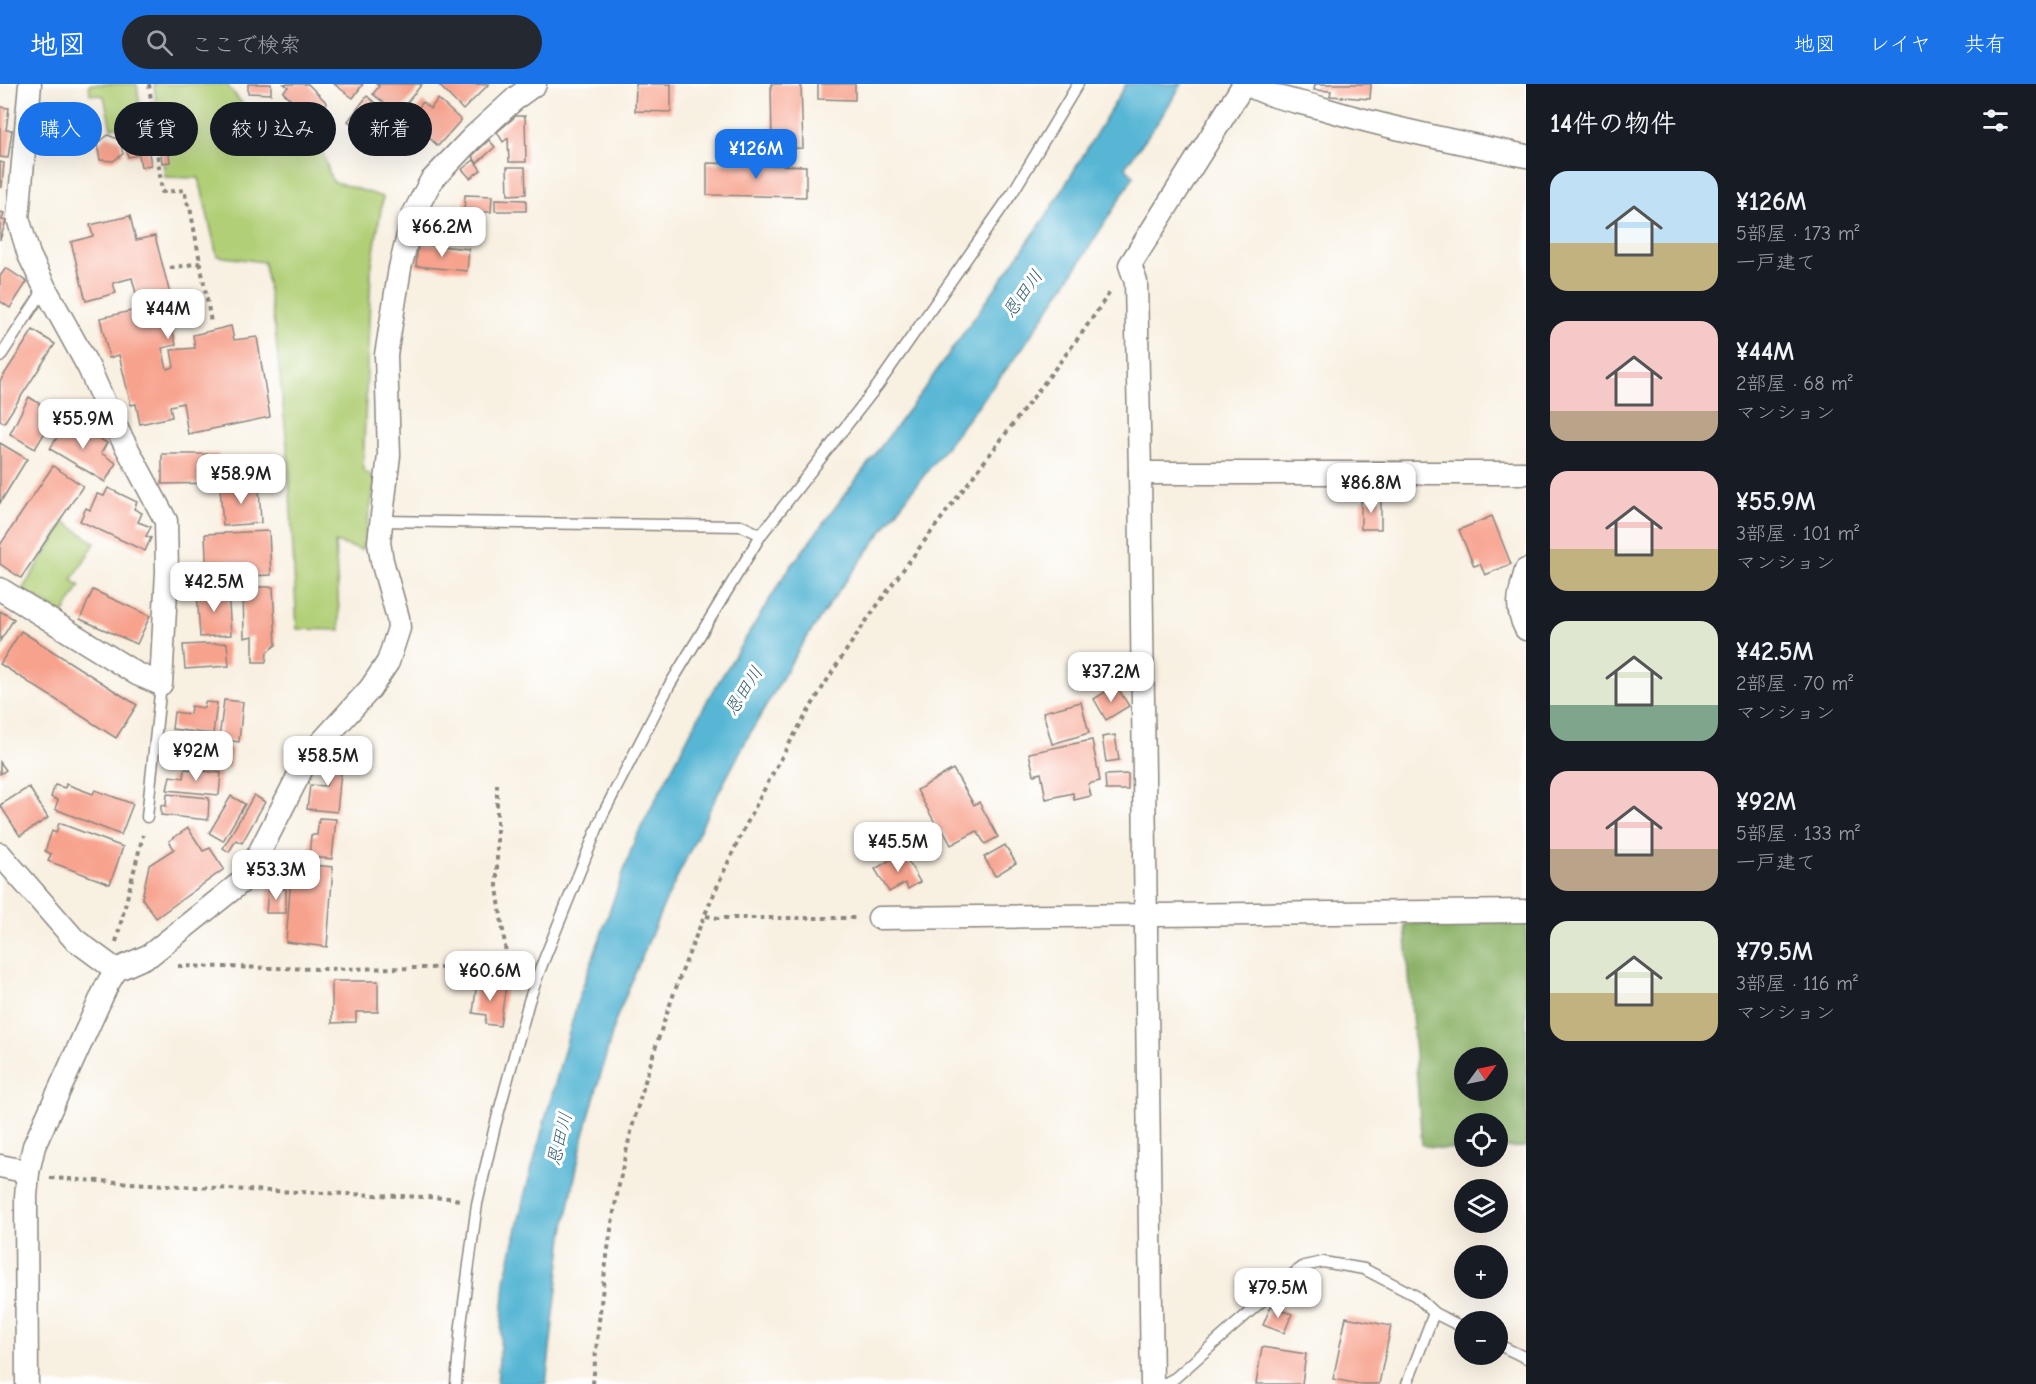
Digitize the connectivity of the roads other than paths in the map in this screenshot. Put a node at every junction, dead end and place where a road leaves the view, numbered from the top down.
1 (30, 84) edge
2 (535, 84) edge
3 (1078, 84) edge
4 (1246, 84) edge
5 (1526, 156) edge
6 (45, 288) junction
7 (0, 357) edge
8 (1140, 473) junction
9 (1526, 473) edge
10 (380, 521) junction
11 (761, 535) junction
12 (1526, 570) edge
13 (0, 589) edge
14 (1526, 629) edge
15 (161, 684) junction
16 (147, 817) road end
17 (0, 854) edge
18 (1526, 911) edge
19 (1146, 915) junction
20 (879, 918) road end
21 (115, 959) junction
22 (0, 1166) edge
23 (28, 1172) junction
24 (1434, 1313) junction
25 (1454, 1323) edge
26 (1508, 1349) edge
27 (1526, 1358) edge
28 (27, 1384) edge
29 (456, 1384) edge
30 (1152, 1384) edge
31 (1164, 1384) edge
32 (1407, 1384) edge

1 - 6 street
2 - 10 street
3 - 11 lane
4 - 5 street
4 - 8 street
6 - 7 lane
6 - 15 street
8 - 9 street
8 - 19 street
10 - 11 lane
10 - 21 street
11 - 29 lane
12 - 14 street
13 - 15 street
15 - 16 lane
17 - 21 street
18 - 19 street
19 - 20 street
19 - 30 street
21 - 23 street
22 - 23 street
23 - 28 street
24 - 25 lane
24 - 31 lane
24 - 32 lane
26 - 27 lane

